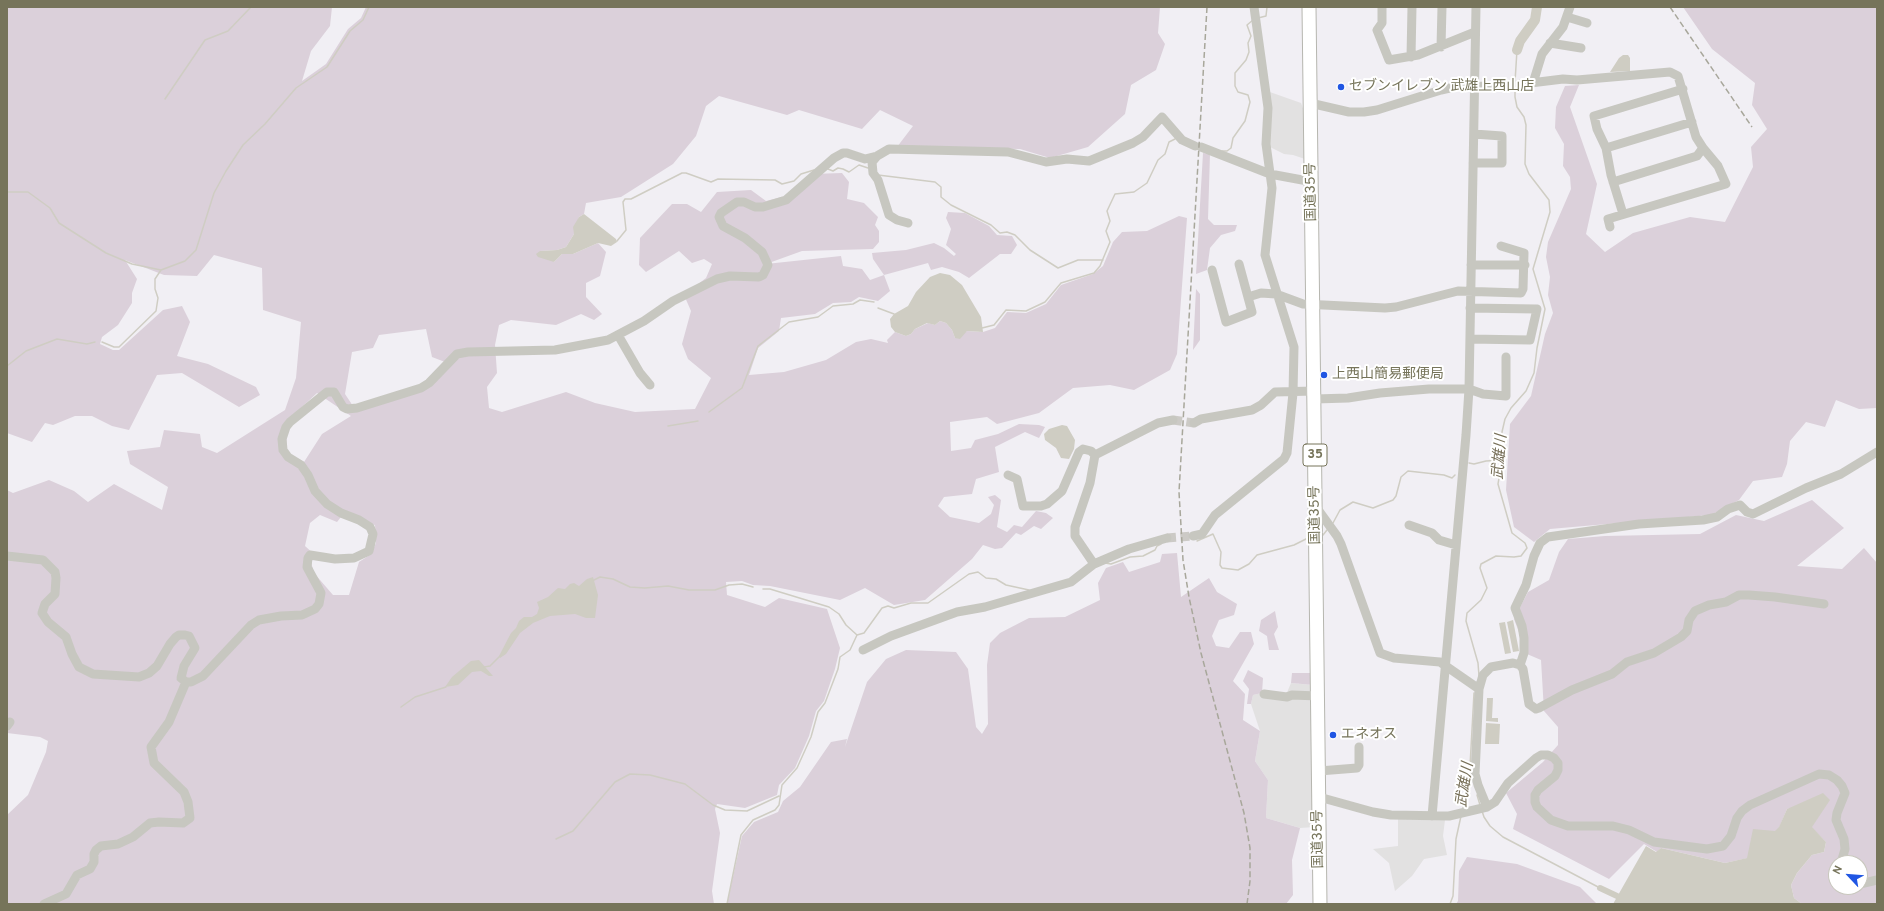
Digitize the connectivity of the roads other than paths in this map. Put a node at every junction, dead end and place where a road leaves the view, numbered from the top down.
1 (1254, 7) edge
2 (1310, 7) edge
3 (1382, 7) edge
4 (1412, 7) edge
5 (1442, 7) edge
6 (1476, 7) edge
7 (1570, 7) edge
8 (1566, 17) junction
9 (1587, 23) dead end
10 (1475, 32) junction
11 (1550, 43) junction
12 (1441, 47) junction
13 (1581, 48) dead end
14 (1411, 57) junction
15 (1533, 83) junction
16 (1474, 85) junction
17 (1682, 90) junction
18 (1310, 103) junction
19 (1692, 122) junction
20 (1474, 134) junction
21 (1606, 148) junction
22 (1703, 148) junction
23 (878, 156) junction
24 (1473, 163) junction
25 (1270, 174) junction
26 (1312, 182) junction
27 (1613, 182) junction
28 (1623, 214) junction
29 (908, 223) dead end
30 (1610, 227) dead end
31 (1501, 246) dead end
32 (1239, 264) dead end
33 (1471, 265) junction
34 (1525, 265) junction
35 (1212, 270) dead end
36 (1470, 292) junction
37 (1276, 294) junction
38 (1248, 298) junction
39 (1314, 304) junction
40 (1470, 308) junction
41 (618, 335) junction
42 (1470, 339) junction
43 (1506, 356) dead end
44 (650, 385) dead end
45 (1469, 390) junction
46 (1293, 393) junction
47 (1314, 395) junction
48 (1173, 420) tunnel mouth
49 (1194, 423) tunnel mouth
50 (1877, 452) edge
51 (1095, 455) junction
52 (1008, 475) dead end
53 (1316, 507) junction
54 (1409, 525) dead end
55 (1193, 536) tunnel mouth
56 (1167, 538) tunnel mouth
57 (1456, 545) junction
58 (7, 556) edge
59 (1094, 564) junction
60 (1824, 604) dead end
61 (863, 650) dead end
62 (1445, 664) junction
63 (1520, 665) junction
64 (186, 682) junction
65 (1476, 686) junction
66 (1264, 694) dead end
67 (1318, 696) junction
68 (1359, 747) dead end
69 (1319, 771) junction
70 (1319, 797) junction
71 (1483, 808) junction
72 (1432, 816) junction
73 (1843, 855) edge
74 (44, 904) edge
75 (1320, 904) edge

1 - 25 street
2 - 18 highway, 国道35号 / 35
3 - 14 street
4 - 14 street
5 - 12 street
6 - 10 street
7 - 8 street
8 - 9 street
8 - 11 street
10 - 12 street
10 - 16 street
11 - 13 street
11 - 15 street
12 - 14 street
15 - 16 street
15 - 17 street
16 - 18 street
16 - 20 street
17 - 19 street
17 - 21 street
18 - 26 highway, 国道35号 / 35
19 - 21 street
19 - 22 street
20 - 24 street
20 - 24 street
21 - 27 street
22 - 27 street
22 - 28 street
23 - 25 street
23 - 29 street
23 - 41 street
24 - 33 street
25 - 26 street
25 - 37 street
26 - 39 highway, 国道35号 / 35
27 - 28 street
28 - 30 street
31 - 34 street
32 - 38 street
33 - 34 street
33 - 36 street
34 - 36 street
35 - 38 street
36 - 39 street
36 - 40 street
37 - 38 street
37 - 39 street
37 - 46 street
39 - 47 highway, 国道35号 / 35
40 - 42 street
40 - 42 street
41 - 44 street
41 - 64 street
42 - 45 street
43 - 45 street
45 - 47 street
45 - 57 street
46 - 47 street
46 - 49 street
46 - 55 street
47 - 53 highway, 国道35号 / 35
48 - 51 street
50 - 63 street
51 - 52 street
51 - 59 street
53 - 62 street
53 - 67 highway, 国道35号 / 35
54 - 57 street
56 - 59 street
57 - 62 street
58 - 64 street
59 - 61 street
60 - 63 street
62 - 65 street
62 - 72 street
63 - 65 street
64 - 74 street
65 - 71 street
66 - 67 street
67 - 69 highway, 国道35号 / 35
68 - 69 street
69 - 70 highway, 国道35号 / 35
70 - 72 street
70 - 75 highway, 国道35号 / 35
71 - 72 street
71 - 73 street

